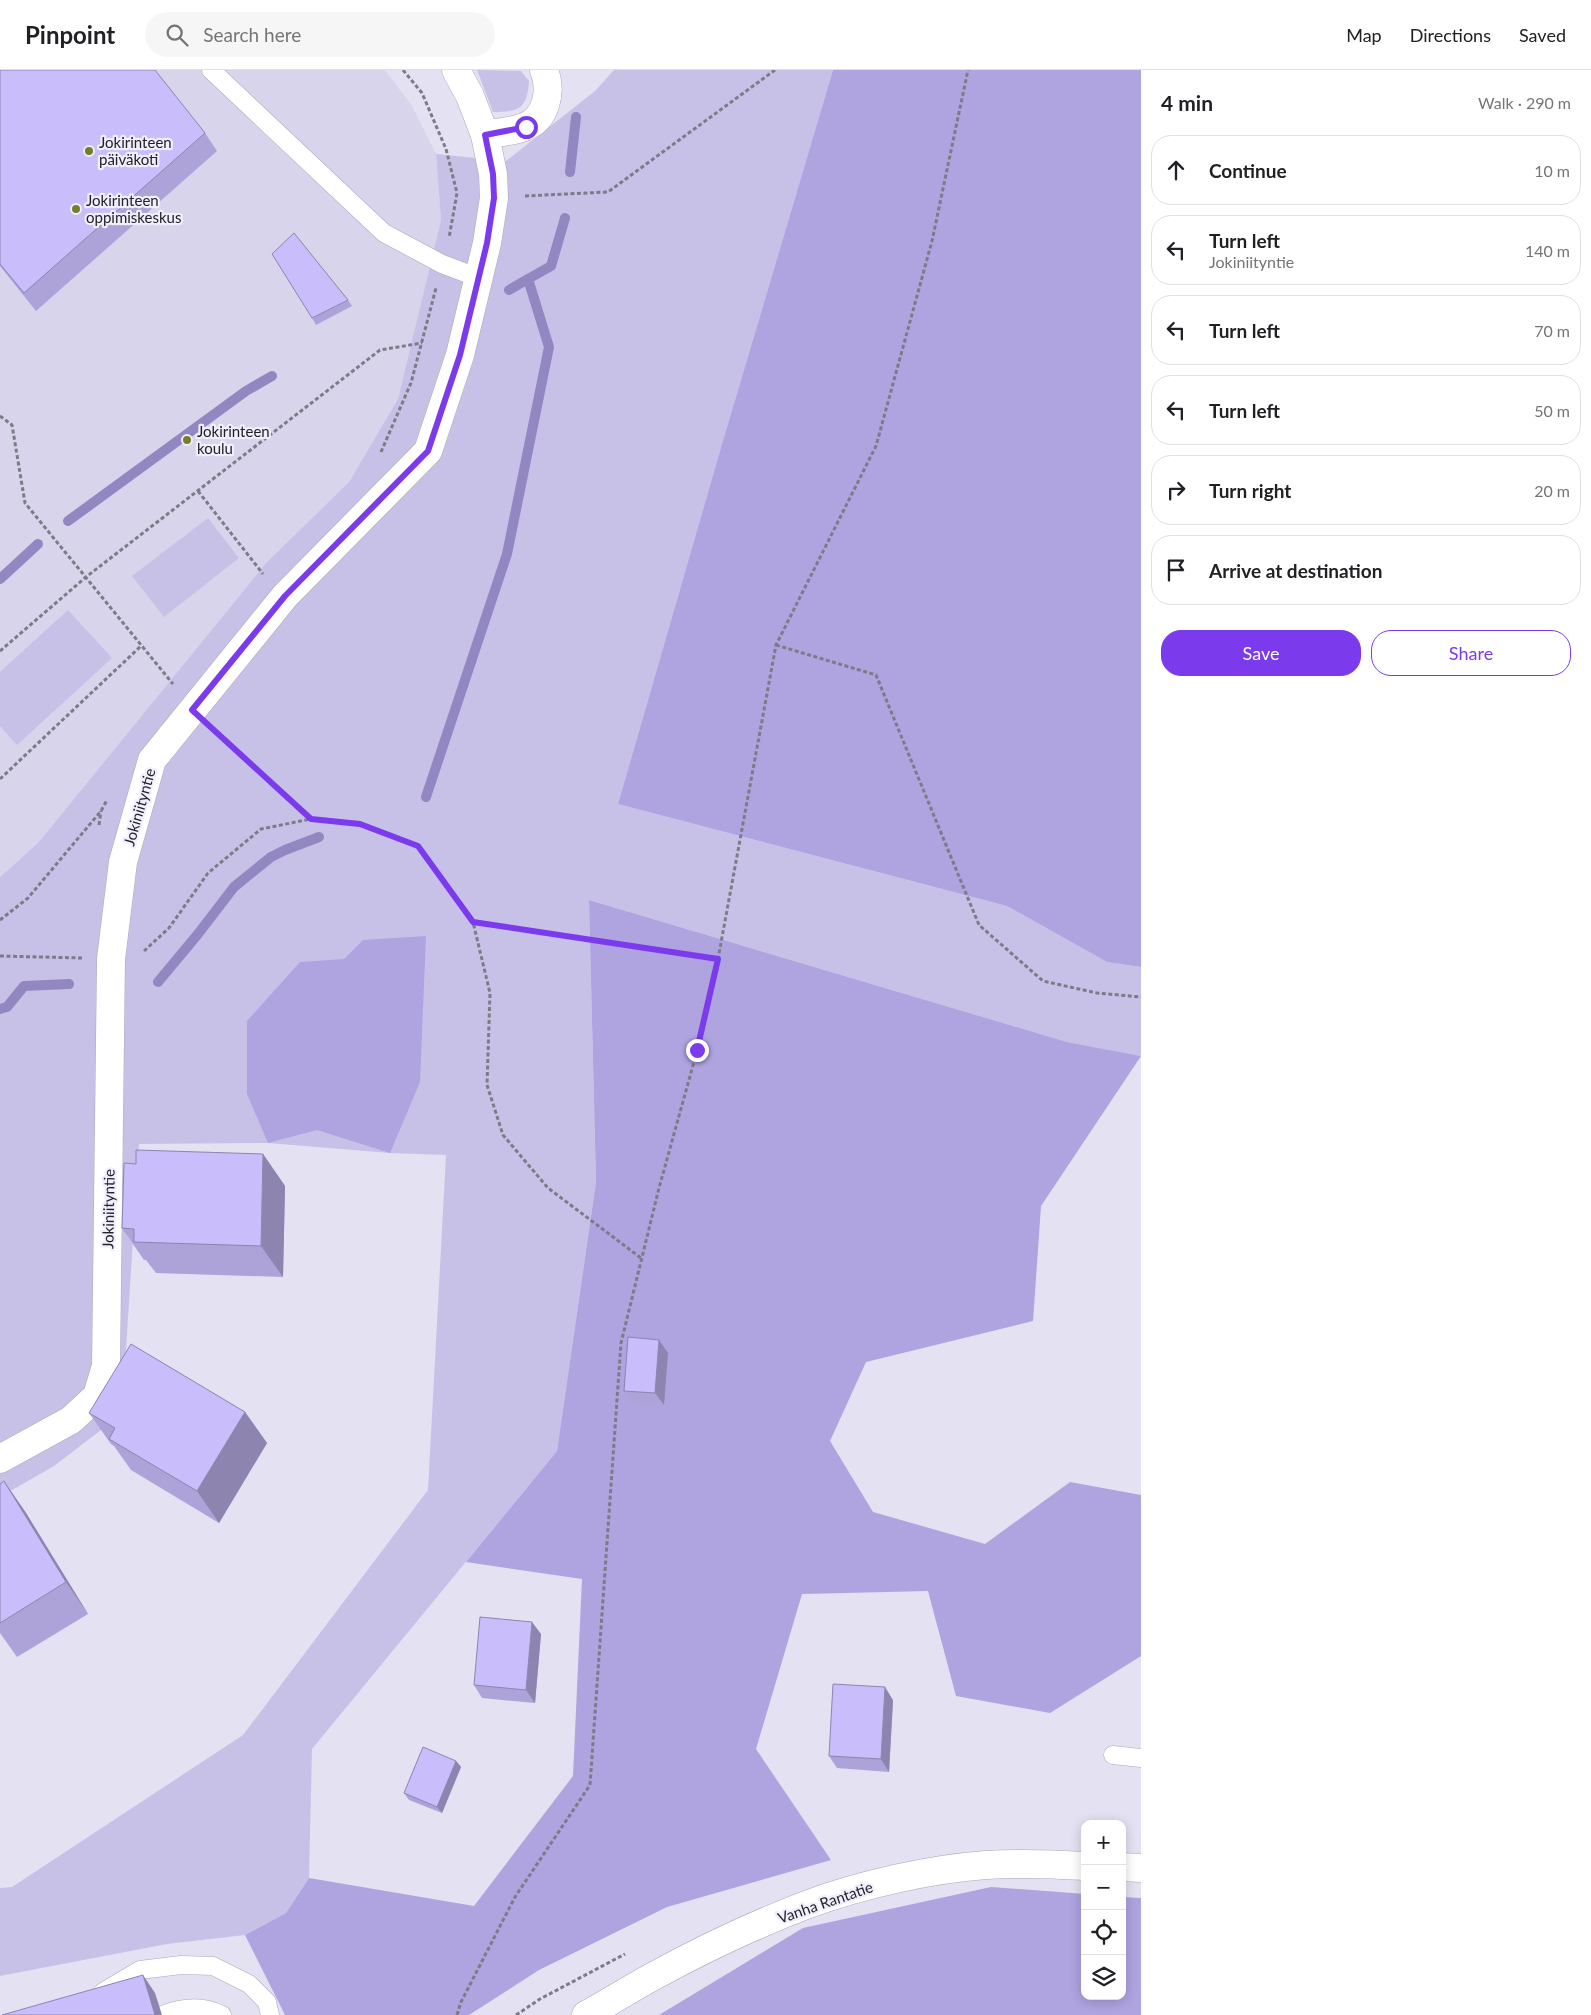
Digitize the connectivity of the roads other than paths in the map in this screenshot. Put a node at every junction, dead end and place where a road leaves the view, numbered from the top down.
1 (211, 70) edge
2 (456, 70) edge
3 (544, 70) edge
4 (485, 135) junction
5 (479, 278) junction
6 (0, 1459) edge
7 (1113, 1755) dead end
8 (1141, 1758) edge
9 (1081, 1866) edge
10 (1126, 1867) edge
11 (1141, 1868) edge
12 (94, 1997) edge
13 (165, 2014) dead end
14 (222, 2015) edge
15 (270, 2015) edge
16 (586, 2015) edge

1 - 5 lane
2 - 4 street, Jokiniityntie
3 - 4 street
4 - 5 street, Jokiniityntie
5 - 6 street, Jokiniityntie
7 - 8 lane
9 - 16 street, Vanha Rantatie
10 - 11 street
12 - 15 lane
13 - 14 lane

